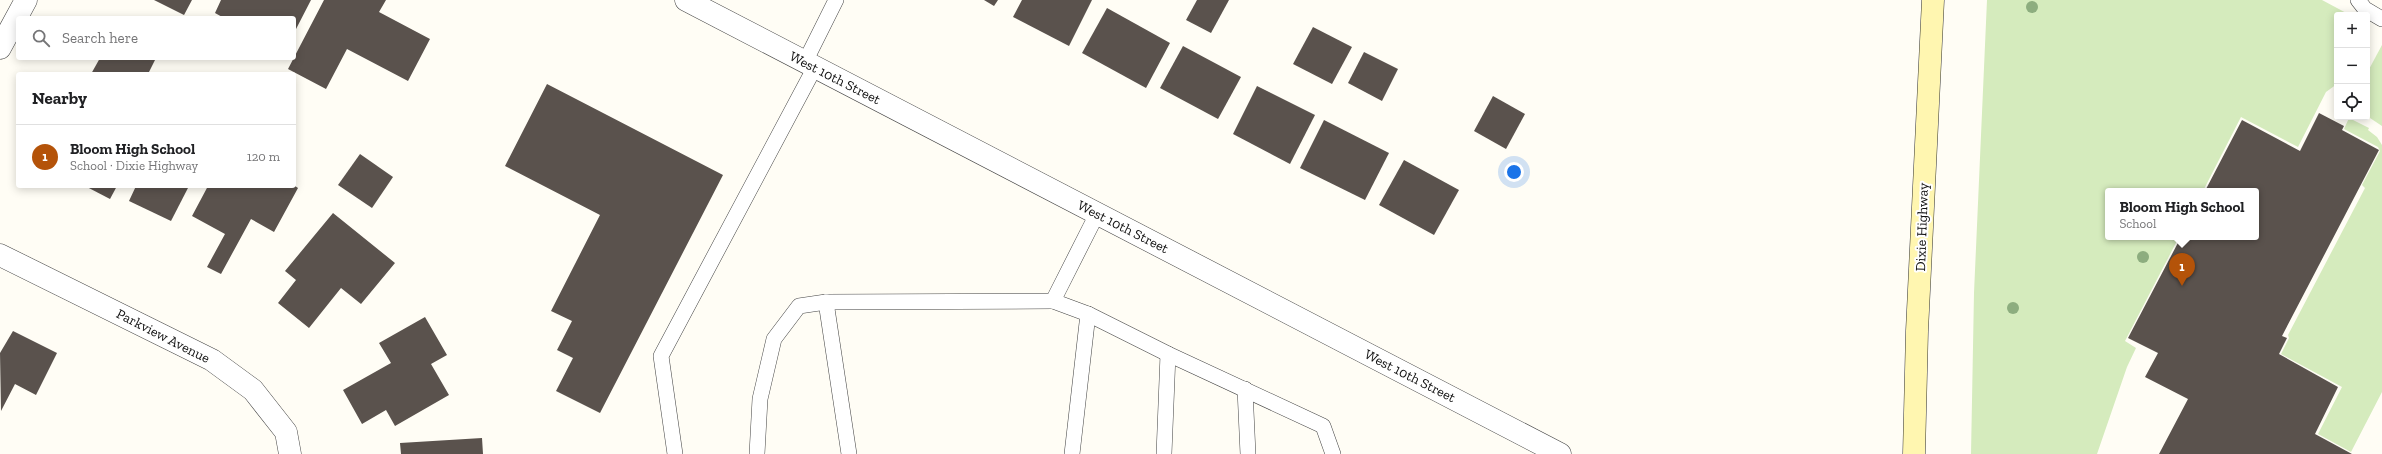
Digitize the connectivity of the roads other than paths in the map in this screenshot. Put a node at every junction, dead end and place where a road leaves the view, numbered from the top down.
1 (26, 0) edge
2 (686, 0) edge
3 (836, 0) edge
4 (1933, 0) edge
5 (2358, 0) edge
6 (17, 16) edge
7 (16, 18) edge
8 (2382, 19) edge
9 (0, 48) edge
10 (810, 65) junction
11 (1097, 214) junction
12 (0, 255) edge
13 (1053, 301) junction
14 (826, 302) junction
15 (1088, 314) junction
16 (1168, 354) junction
17 (1245, 389) junction
18 (290, 454) edge
19 (675, 454) edge
20 (757, 454) edge
21 (849, 454) edge
22 (1072, 454) edge
23 (1164, 454) edge
24 (1248, 454) edge
25 (1333, 454) edge
26 (1559, 454) edge
27 (1914, 454) edge

1 - 6 street
2 - 10 street, West 10th Street
3 - 10 lane
4 - 27 main road, Dixie Highway
5 - 8 lane
7 - 9 street
10 - 11 street, West 10th Street
10 - 19 lane
11 - 13 lane
11 - 26 street, West 10th Street
12 - 18 street, Parkview Avenue
13 - 14 lane
13 - 15 lane
14 - 20 lane
14 - 21 lane
15 - 16 lane
15 - 22 lane
16 - 17 lane
16 - 23 lane
17 - 24 lane
17 - 25 lane

